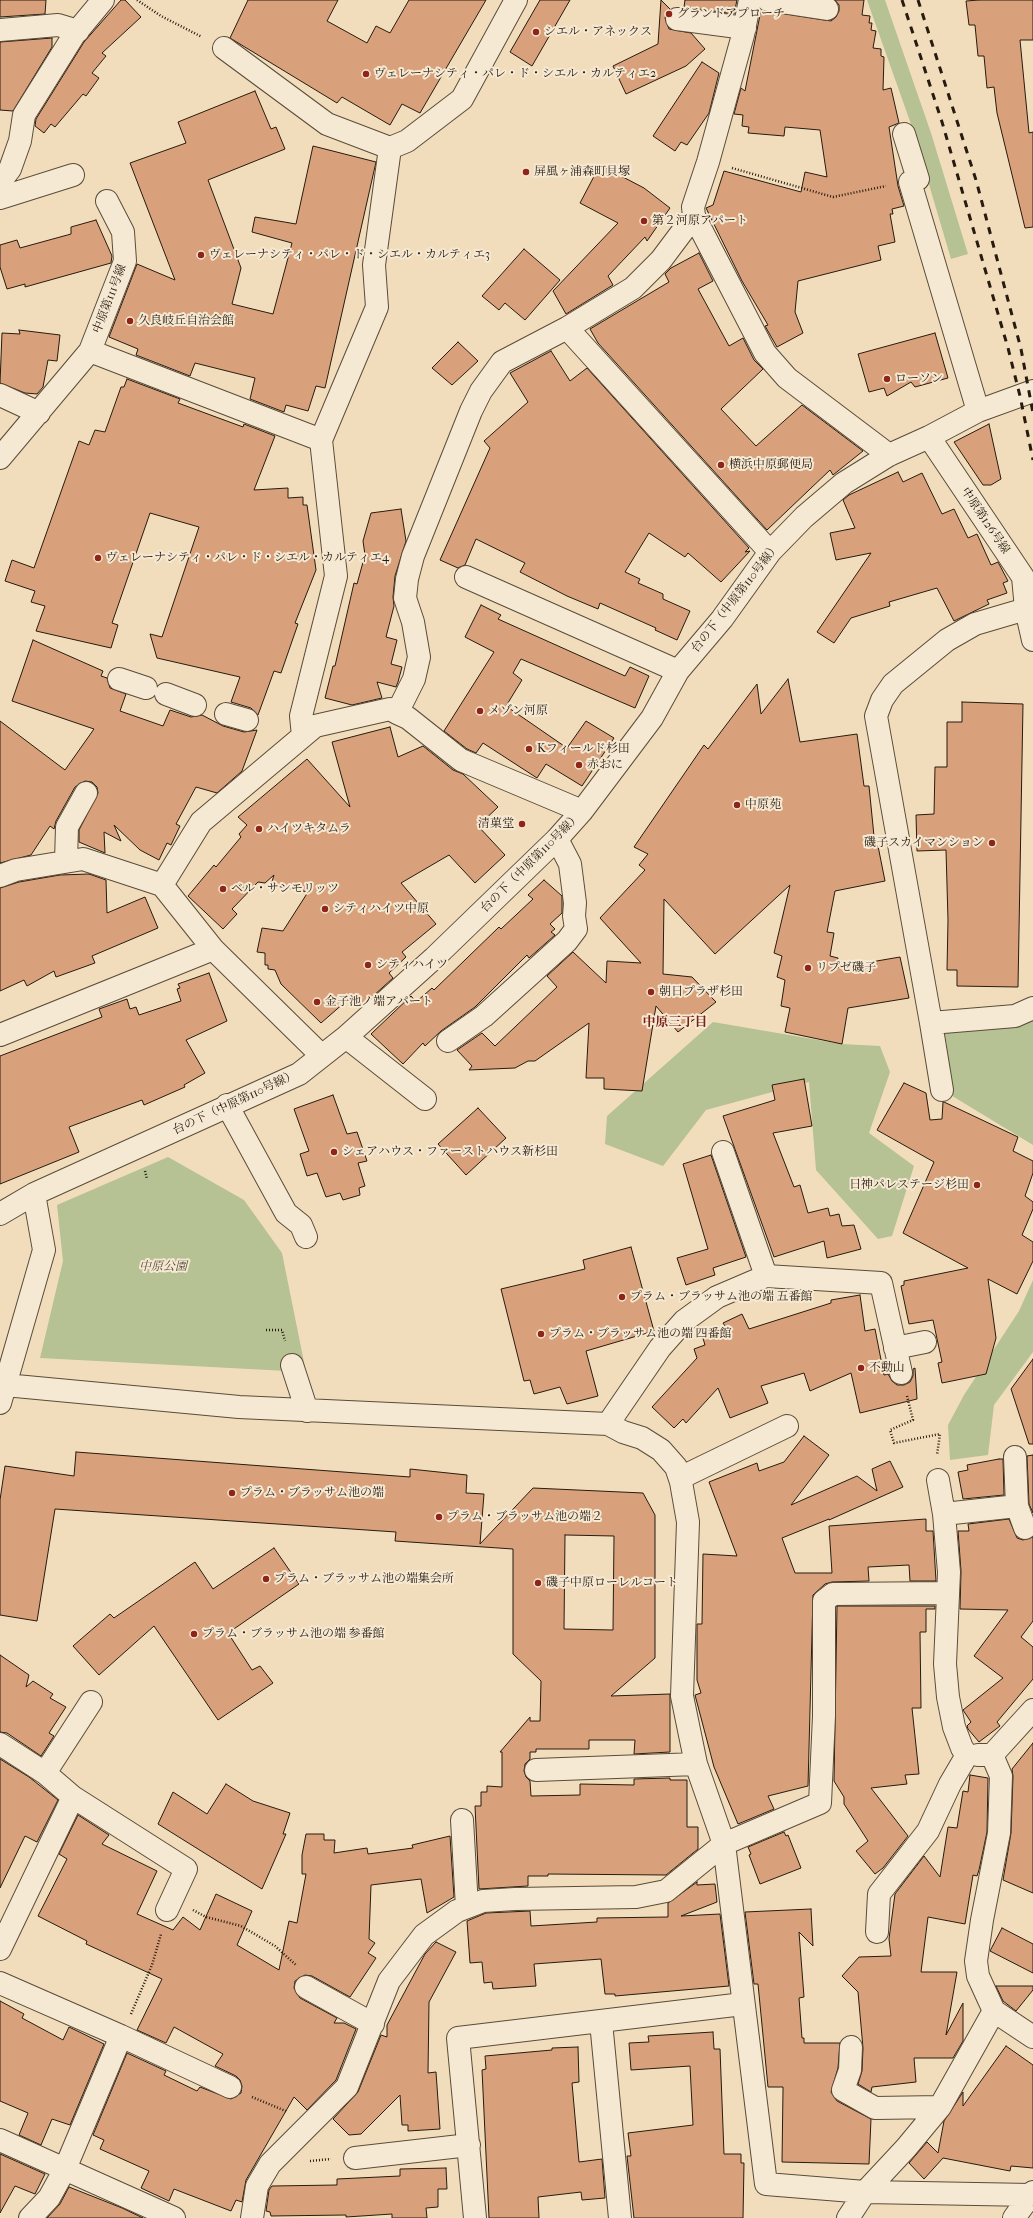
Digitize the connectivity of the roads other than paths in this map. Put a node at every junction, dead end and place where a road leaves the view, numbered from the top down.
1 (103, 0) edge
2 (516, 0) edge
3 (750, 0) edge
4 (768, 0) edge
5 (827, 9) dead end
6 (677, 19) dead end
7 (745, 28) junction
8 (0, 30) edge
9 (78, 31) junction
10 (224, 48) road end
11 (904, 134) dead end
12 (390, 148) junction
13 (73, 175) dead end
14 (0, 182) edge
15 (0, 198) edge
16 (108, 201) dead end
17 (694, 216) junction
18 (567, 328) junction
19 (90, 351) junction
20 (1027, 393) edge
21 (0, 395) edge
22 (978, 411) junction
23 (39, 413) junction
24 (929, 437) junction
25 (321, 440) junction
26 (889, 455) junction
27 (0, 458) edge
28 (770, 552) junction
29 (466, 577) dead end
30 (1026, 609) junction
31 (1033, 640) edge
32 (678, 671) junction
33 (119, 679) dead end
34 (195, 705) dead end
35 (397, 713) junction
36 (226, 714) dead end
37 (247, 720) dead end
38 (302, 726) junction
39 (86, 793) dead end
40 (582, 811) junction
41 (557, 840) junction
42 (66, 861) junction
43 (0, 876) edge
44 (162, 885) junction
45 (213, 949) junction
46 (1033, 1008) edge
47 (931, 1024) junction
48 (0, 1035) edge
49 (346, 1038) junction
50 (448, 1041) dead end
51 (322, 1056) junction
52 (942, 1090) dead end
53 (425, 1099) dead end
54 (227, 1105) junction
55 (723, 1152) dead end
56 (34, 1194) junction
57 (0, 1214) edge
58 (306, 1237) dead end
59 (766, 1276) junction
60 (925, 1342) dead end
61 (895, 1348) junction
62 (292, 1365) dead end
63 (901, 1373) road end
64 (3, 1394) edge
65 (307, 1411) junction
66 (608, 1424) junction
67 (787, 1426) dead end
68 (1014, 1457) dead end
69 (680, 1478) junction
70 (938, 1480) dead end
71 (1017, 1506) junction
72 (944, 1514) junction
73 (1025, 1528) dead end
74 (947, 1593) junction
75 (91, 1702) dead end
76 (1033, 1710) edge
77 (0, 1744) edge
78 (967, 1755) junction
79 (992, 1755) junction
80 (696, 1764) junction
81 (536, 1770) dead end
82 (45, 1773) junction
83 (73, 1797) junction
84 (462, 1820) dead end
85 (724, 1844) junction
86 (467, 1907) junction
87 (167, 1910) road end
88 (877, 1932) dead end
89 (0, 1949) edge
90 (303, 1978) road end
91 (0, 1983) edge
92 (743, 2004) junction
93 (994, 2011) junction
94 (601, 2022) junction
95 (373, 2024) junction
96 (121, 2036) junction
97 (1033, 2037) edge
98 (851, 2047) dead end
99 (230, 2087) road end
100 (940, 2106) junction
101 (0, 2140) edge
102 (469, 2145) junction
103 (355, 2158) road end
104 (295, 2162) road end
105 (270, 2164) junction
106 (65, 2169) junction
107 (865, 2192) junction
108 (1032, 2193) edge
109 (30, 2218) edge
110 (174, 2218) edge
111 (252, 2218) edge
112 (475, 2218) edge
113 (620, 2218) edge
114 (848, 2218) edge
115 (1014, 2218) edge

1 - 9 street
2 - 12 street
3 - 7 street
4 - 5 street
6 - 7 street
7 - 17 street
8 - 9 street
9 - 14 street
10 - 12 street
11 - 22 street
12 - 25 street
13 - 15 street
16 - 19 street, 中原第111号線
17 - 18 street
17 - 26 street
18 - 28 street
18 - 35 street
19 - 23 street, 中原第111号線
19 - 25 street
20 - 22 street, 台の下（中原第110号線）
21 - 23 street
22 - 24 street, 台の下（中原第110号線）
23 - 27 street, 中原第111号線
24 - 26 street, 台の下（中原第110号線）
24 - 30 street, 中原第126号線
25 - 38 street
26 - 28 street, 台の下（中原第110号線）
28 - 32 street, 台の下（中原第110号線）
29 - 32 street
30 - 31 street, 中原第126号線
30 - 47 street
32 - 40 street, 台の下（中原第110号線）
33 - 34 street
35 - 38 street
35 - 40 street
36 - 37 street
38 - 44 street
39 - 42 street
40 - 41 street, 台の下（中原第110号線）
41 - 49 street, 台の下（中原第110号線）
41 - 50 street
42 - 43 street
42 - 44 street
44 - 45 street
45 - 48 street
45 - 51 street
46 - 47 street
47 - 52 street
49 - 51 street, 台の下（中原第110号線）
49 - 53 street
51 - 54 street, 台の下（中原第110号線）
54 - 56 street, 台の下（中原第110号線）
54 - 58 street
55 - 59 street
56 - 57 street, 台の下（中原第110号線）
56 - 64 street
59 - 61 street
59 - 66 street
60 - 61 street
61 - 63 street
62 - 65 street
64 - 65 street
65 - 66 street
66 - 69 street
67 - 69 street
68 - 71 street
69 - 80 street
70 - 72 street
71 - 72 street
71 - 73 street
72 - 74 street
74 - 78 street
74 - 85 street
75 - 82 street
76 - 79 street
77 - 82 street
78 - 79 street
78 - 88 street
79 - 93 street
80 - 81 street
80 - 85 street
82 - 83 street
83 - 87 street
83 - 89 street
84 - 86 street
85 - 86 street
85 - 92 street
86 - 95 street
90 - 95 street
91 - 96 street
92 - 94 street
92 - 107 street
93 - 97 street
93 - 100 street
94 - 102 street
94 - 113 street
95 - 105 street
96 - 99 street
96 - 106 street
98 - 100 street
100 - 107 street
101 - 106 street
102 - 103 street
102 - 112 street
104 - 105 street
105 - 111 street
106 - 109 street
106 - 110 street
107 - 108 street
107 - 114 street
108 - 115 street

